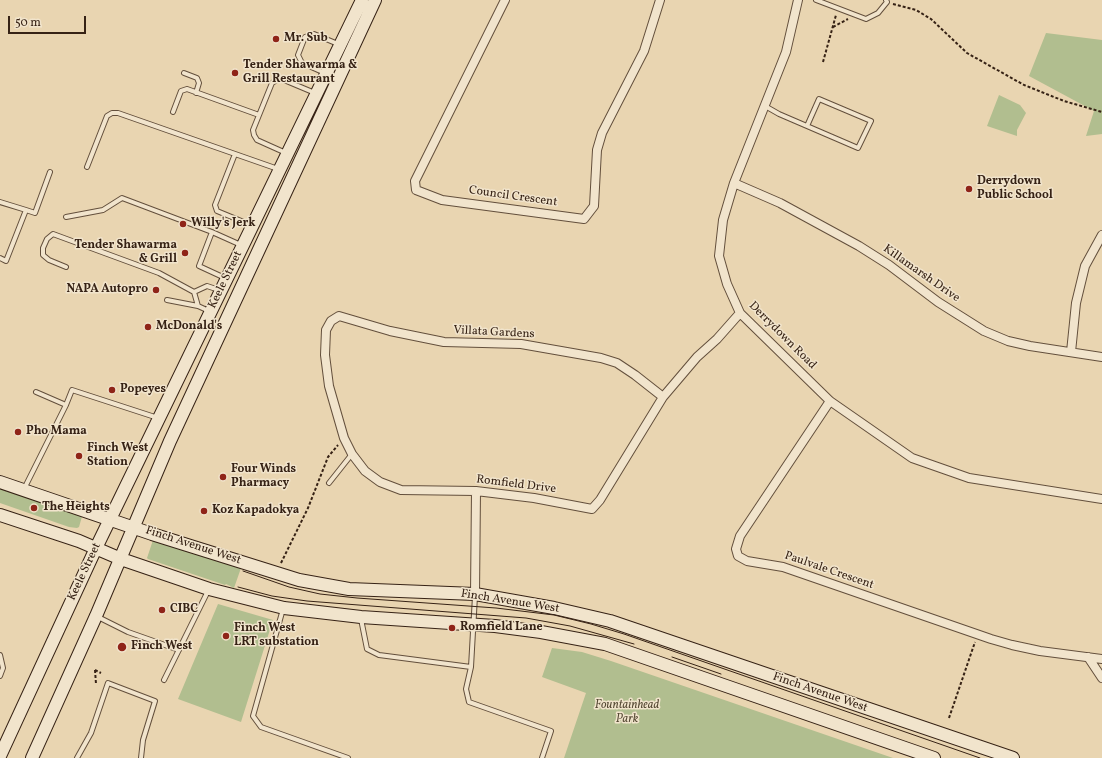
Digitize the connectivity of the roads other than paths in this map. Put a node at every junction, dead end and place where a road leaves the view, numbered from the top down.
1 (362, 0) edge
2 (375, 0) edge
3 (505, 0) edge
4 (660, 0) edge
5 (798, 0) edge
6 (819, 0) edge
7 (886, 1) edge
8 (340, 45) junction
9 (184, 73) dead end
10 (326, 74) junction
11 (196, 92) junction
12 (317, 94) junction
13 (765, 106) junction
14 (173, 112) dead end
15 (259, 115) junction
16 (807, 126) junction
17 (288, 153) junction
18 (235, 154) junction
19 (87, 167) dead end
20 (280, 170) junction
21 (50, 172) dead end
22 (734, 183) junction
23 (0, 202) edge
24 (26, 210) junction
25 (66, 217) dead end
26 (253, 226) junction
27 (212, 232) junction
28 (1102, 235) edge
29 (243, 246) junction
30 (0, 258) edge
31 (66, 267) dead end
32 (227, 278) junction
33 (221, 291) junction
34 (194, 292) junction
35 (167, 300) dead end
36 (198, 306) junction
37 (211, 312) junction
38 (740, 313) junction
39 (339, 316) joint
40 (1071, 352) junction
41 (1102, 357) edge
42 (36, 392) dead end
43 (662, 398) junction
44 (830, 401) junction
45 (66, 405) junction
46 (159, 419) junction
47 (352, 454) junction
48 (0, 482) edge
49 (329, 483) dead end
50 (23, 490) junction
51 (476, 492) junction
52 (1102, 499) edge
53 (0, 514) edge
54 (110, 519) junction
55 (134, 528) junction
56 (96, 548) junction
57 (121, 559) junction
58 (209, 589) junction
59 (475, 594) junction
60 (284, 608) junction
61 (96, 616) junction
62 (361, 617) junction
63 (474, 625) junction
64 (179, 650) junction
65 (0, 655) edge
66 (1088, 657) junction
67 (1102, 659) edge
68 (471, 667) junction
69 (0, 676) edge
70 (1102, 678) edge
71 (164, 680) dead end
72 (0, 756) edge
73 (32, 758) edge
74 (77, 758) edge
75 (141, 758) edge
76 (348, 758) edge
77 (542, 758) edge
78 (934, 758) edge
79 (1013, 758) edge

1 - 8 main road, Keele Street
2 - 55 main road, Keele Street
3 - 4 street, Council Crescent
5 - 13 street, Derrydown Road
6 - 7 lane
8 - 10 main road, Keele Street
8 - 10 lane
9 - 11 lane
10 - 12 main road, Keele Street
11 - 14 lane
11 - 15 lane
12 - 15 lane
12 - 17 main road, Keele Street
13 - 16 lane
13 - 22 street, Derrydown Road
15 - 17 lane
16 - 16 lane
17 - 20 main road, Keele Street
18 - 19 lane
18 - 20 lane
18 - 26 lane
20 - 26 main road, Keele Street
21 - 24 lane
22 - 38 street, Derrydown Road
22 - 40 street, Killamarsh Drive
23 - 24 lane
24 - 30 lane
25 - 27 lane
26 - 29 main road, Keele Street
27 - 29 lane
27 - 32 lane
28 - 40 street
29 - 32 main road, Keele Street
31 - 34 lane
32 - 33 main road, Keele Street
33 - 34 lane
33 - 37 main road, Keele Street
34 - 36 lane
35 - 36 lane
36 - 37 lane
37 - 46 main road, Keele Street
38 - 43 street, Romfield Drive
38 - 44 street, Derrydown Road
39 - 43 street, Villata Gardens
39 - 47 street, Romfield Drive
40 - 41 street, Killamarsh Drive
42 - 45 lane
43 - 51 street, Romfield Drive
44 - 52 street, Derrydown Road
44 - 66 street, Paulvale Crescent
45 - 46 lane
45 - 50 lane
46 - 54 main road, Keele Street
47 - 49 lane
47 - 51 street, Romfield Drive
48 - 50 main road, Finch Avenue West
50 - 54 main road, Finch Avenue West
51 - 59 street
53 - 56 main road, Finch Avenue West
54 - 55 main road, Finch Avenue West
54 - 56 main road, Keele Street
55 - 57 main road, Keele Street
55 - 59 main road, Finch Avenue West
56 - 57 main road, Finch Avenue West
56 - 72 main road, Keele Street
57 - 58 main road, Finch Avenue West
57 - 61 main road, Keele Street
58 - 60 main road, Finch Avenue West
58 - 64 lane
59 - 63 lane
59 - 79 main road, Finch Avenue West
60 - 62 main road, Finch Avenue West
60 - 76 lane
61 - 64 lane
61 - 73 main road, Keele Street
62 - 63 main road, Finch Avenue West
62 - 68 lane
63 - 68 lane
63 - 78 main road, Finch Avenue West
64 - 71 lane
65 - 69 lane
66 - 67 street, Paulvale Crescent
66 - 70 street
68 - 77 lane
74 - 75 lane

